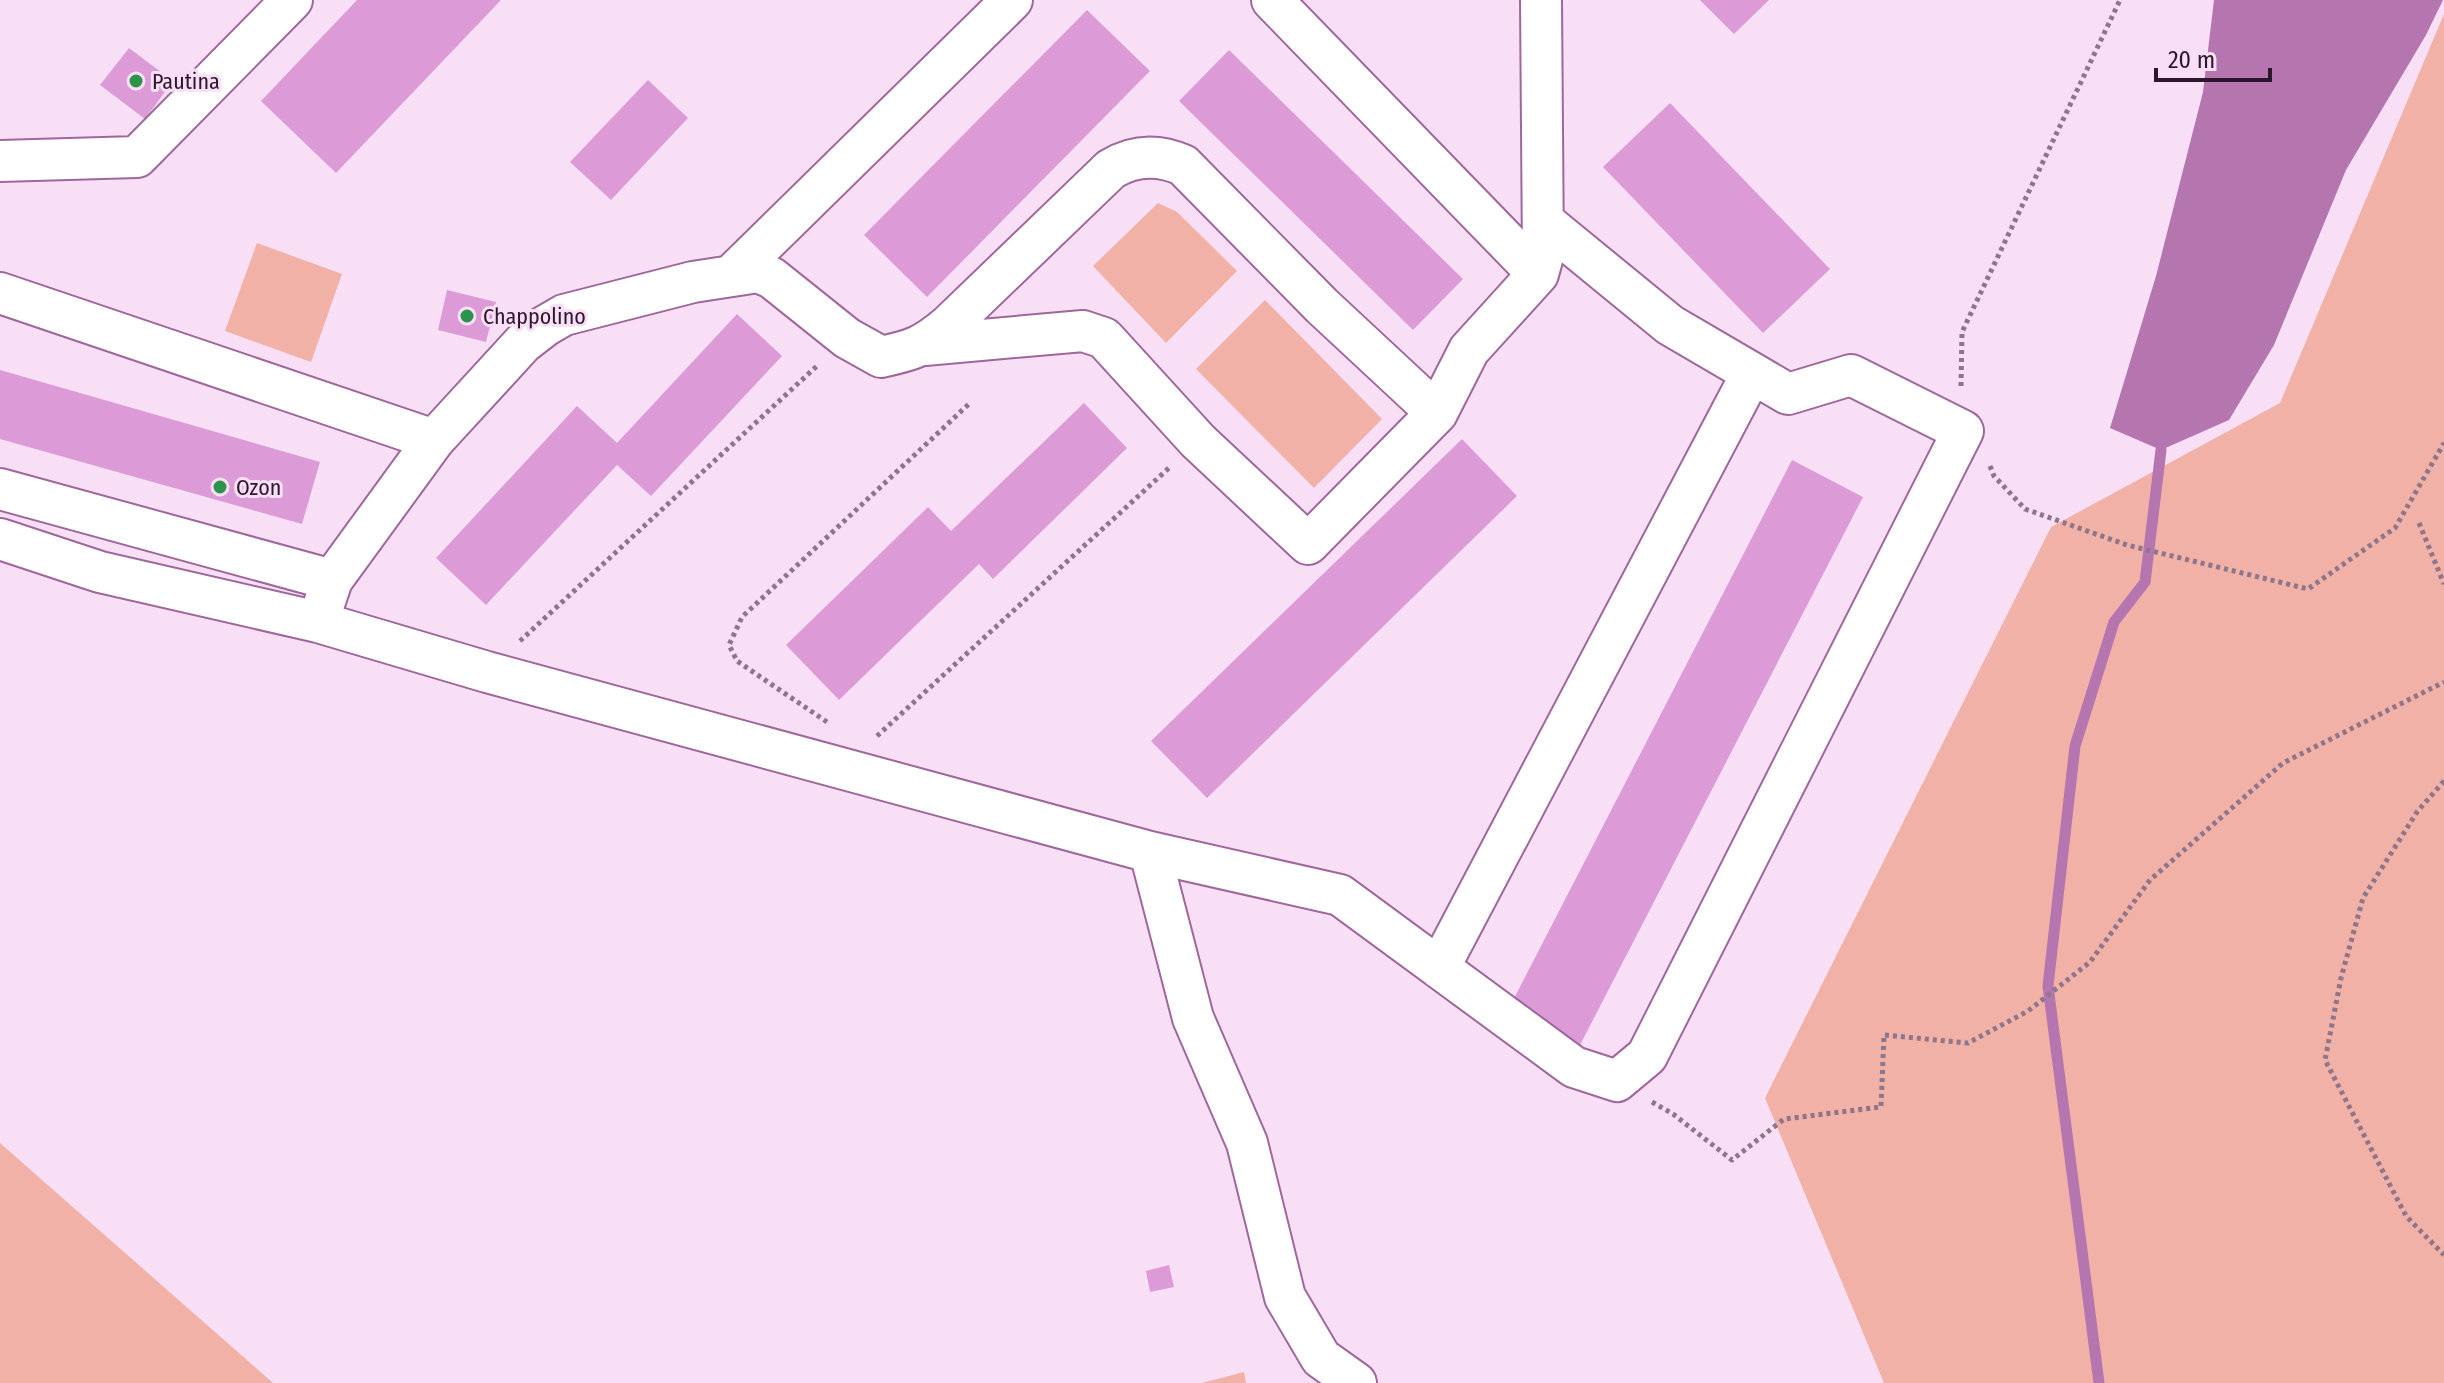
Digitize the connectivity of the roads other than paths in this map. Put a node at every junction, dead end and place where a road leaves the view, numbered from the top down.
1 (292, 0) edge
2 (1012, 0) edge
3 (1272, 0) edge
4 (1541, 0) edge
5 (0, 161) edge
6 (1543, 221) junction
7 (1538, 274) junction
8 (732, 275) junction
9 (0, 293) edge
10 (925, 345) junction
11 (1752, 373) junction
12 (1437, 413) junction
13 (434, 440) junction
14 (0, 489) edge
15 (0, 539) edge
16 (332, 580) junction
17 (318, 622) junction
18 (1150, 852) junction
19 (1439, 968) junction
20 (1356, 1383) edge

1 - 5 lane
2 - 8 lane
3 - 7 lane
4 - 6 lane
6 - 7 lane
6 - 11 lane
7 - 12 lane
8 - 10 lane
8 - 13 lane
9 - 13 lane
10 - 12 lane
10 - 12 lane
11 - 19 lane
11 - 19 lane
13 - 16 lane
14 - 16 lane
15 - 17 lane
16 - 17 lane
17 - 18 lane
18 - 19 lane
18 - 20 lane

